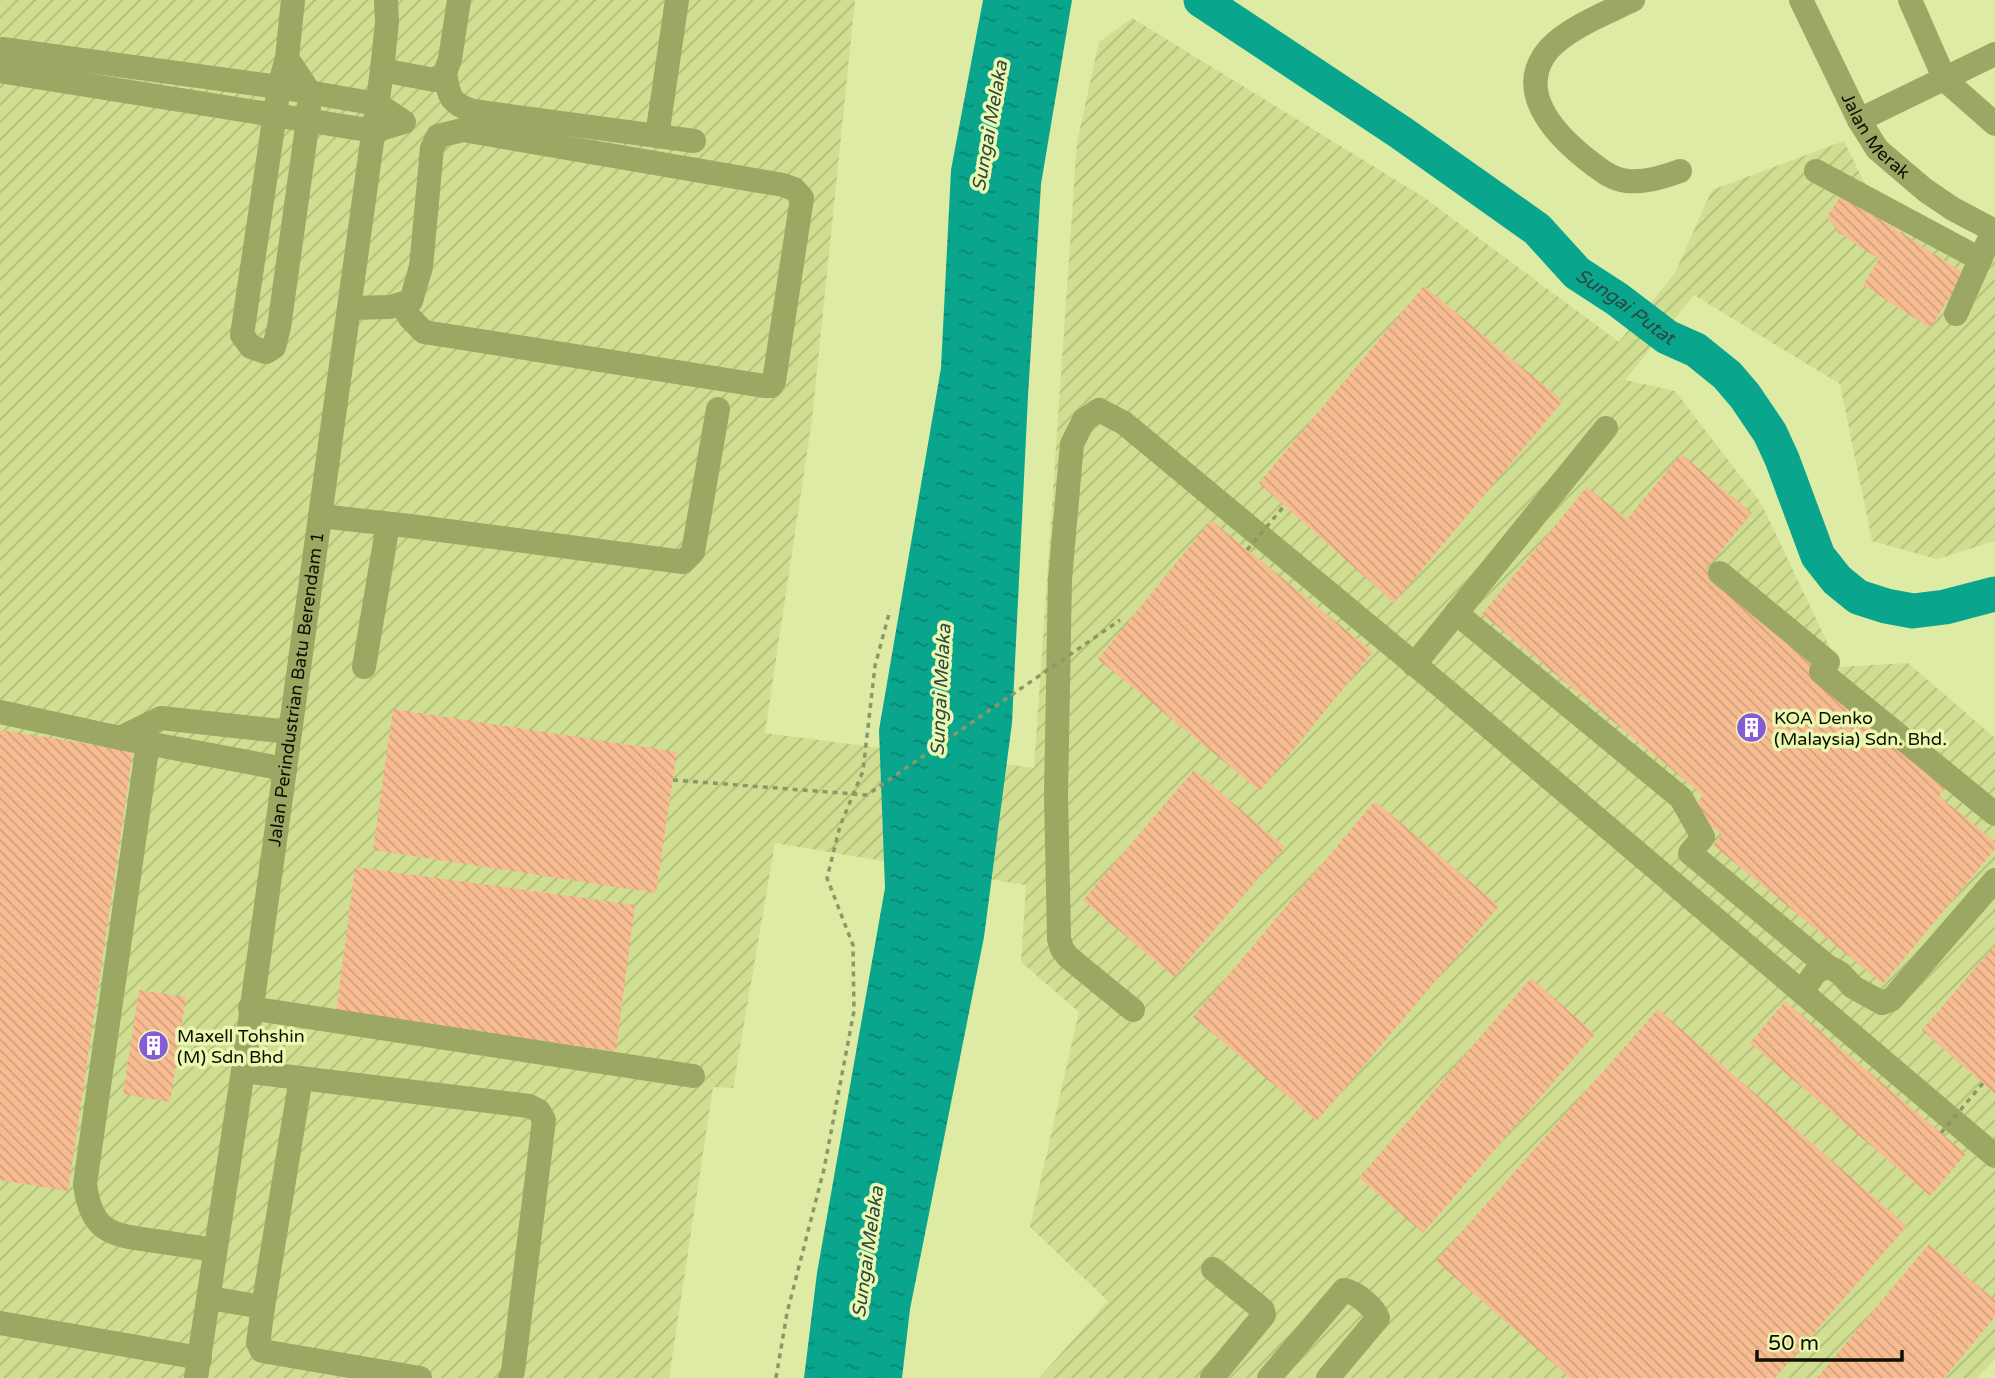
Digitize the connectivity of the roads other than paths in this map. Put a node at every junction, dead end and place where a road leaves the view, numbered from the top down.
1 (293, 0) edge
2 (386, 0) edge
3 (459, 0) edge
4 (677, 0) edge
5 (1633, 0) edge
6 (1801, 0) edge
7 (1910, 0) edge
8 (0, 53) edge
9 (1995, 54) edge
10 (287, 58) junction
11 (382, 70) junction
12 (0, 71) edge
13 (444, 73) junction
14 (1945, 80) junction
15 (279, 87) junction
16 (310, 93) junction
17 (377, 104) junction
18 (275, 115) junction
19 (309, 120) junction
20 (1859, 120) junction
21 (404, 122) junction
22 (1995, 124) edge
23 (374, 131) junction
24 (438, 136) junction
25 (657, 136) junction
26 (694, 141) dead end
27 (1680, 171) dead end
28 (1816, 172) dead end
29 (1994, 231) edge
30 (1980, 259) junction
31 (402, 303) junction
32 (349, 308) junction
33 (1956, 314) dead end
34 (718, 409) dead end
35 (1606, 428) dead end
36 (320, 516) junction
37 (388, 524) junction
38 (1720, 573) dead end
39 (1456, 613) junction
40 (1414, 665) junction
41 (364, 667) dead end
42 (0, 712) edge
43 (290, 732) junction
44 (120, 738) junction
45 (148, 743) junction
46 (285, 769) junction
47 (1995, 814) edge
48 (1995, 880) edge
49 (1827, 966) junction
50 (1802, 992) junction
51 (250, 1008) junction
52 (1133, 1010) dead end
53 (243, 1071) junction
54 (693, 1076) dead end
55 (301, 1078) junction
56 (1995, 1156) edge
57 (215, 1250) junction
58 (1213, 1269) dead end
59 (209, 1298) junction
60 (263, 1307) junction
61 (0, 1323) edge
62 (197, 1368) edge
63 (421, 1378) edge
64 (510, 1378) edge
65 (1212, 1378) edge
66 (1269, 1378) edge
67 (1328, 1378) edge

1 - 10 street
2 - 11 street, Jalan Perindustrian Batu Berendam 1
3 - 13 street
4 - 25 street
5 - 27 street
6 - 20 street, Jalan Merak
7 - 14 street
8 - 15 street
9 - 14 street
10 - 15 street
10 - 16 street
11 - 13 street
11 - 17 street, Jalan Perindustrian Batu Berendam 1
12 - 18 street
13 - 25 street
14 - 20 street
14 - 22 street
15 - 16 street
15 - 18 street
16 - 17 street
16 - 19 street
17 - 21 street
17 - 23 street, Jalan Perindustrian Batu Berendam 1
18 - 19 street
18 - 19 street
19 - 23 street
20 - 29 street, Jalan Merak
21 - 23 street
21 - 24 street
23 - 32 street, Jalan Perindustrian Batu Berendam 1
24 - 31 street
24 - 31 street
25 - 26 street
28 - 30 street
29 - 30 street
30 - 33 street
31 - 32 street
32 - 36 street, Jalan Perindustrian Batu Berendam 1
34 - 37 street
35 - 39 street
36 - 37 street
36 - 43 street, Jalan Perindustrian Batu Berendam 1
37 - 41 street
38 - 47 street
39 - 40 street
39 - 49 street
40 - 50 street
40 - 52 street
42 - 44 street
43 - 44 street
43 - 46 street, Jalan Perindustrian Batu Berendam 1
44 - 45 street
45 - 46 street
45 - 57 street
46 - 51 street, Jalan Perindustrian Batu Berendam 1
48 - 49 street
49 - 50 street
50 - 56 street
51 - 53 street, Jalan Perindustrian Batu Berendam 1
51 - 54 street
53 - 55 street
53 - 57 street, Jalan Perindustrian Batu Berendam 1
55 - 60 street
55 - 64 street
57 - 59 street, Jalan Perindustrian Batu Berendam 1
58 - 65 street
59 - 60 street
59 - 62 street, Jalan Perindustrian Batu Berendam 1
60 - 63 street
61 - 62 street
66 - 67 street

